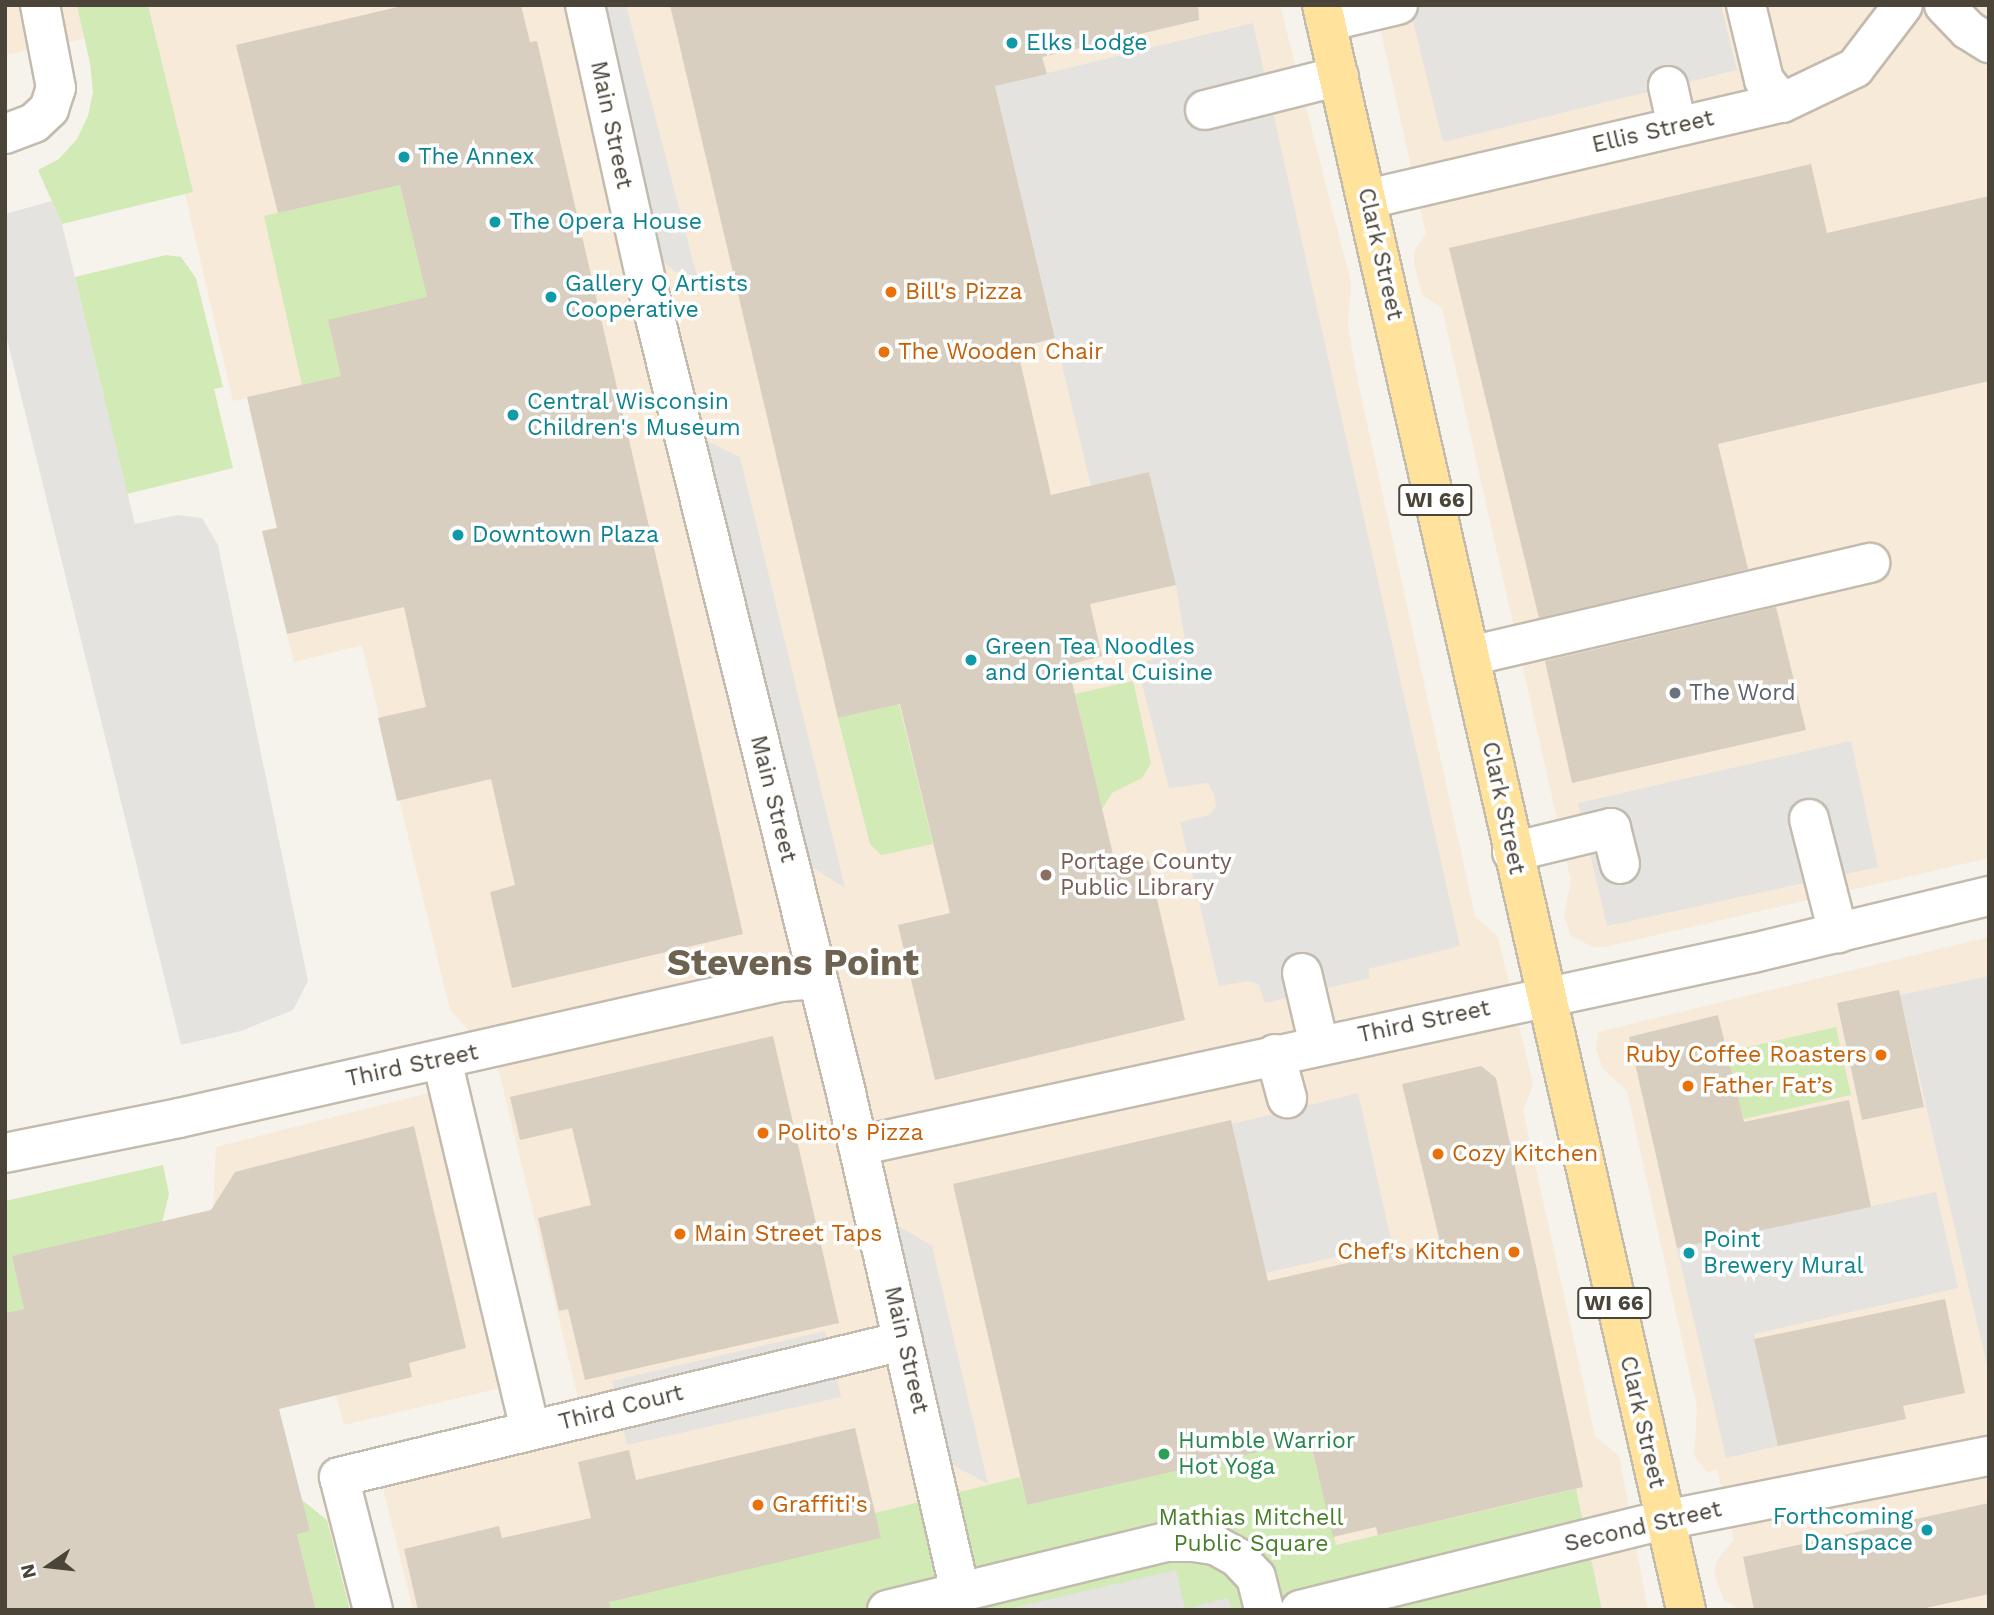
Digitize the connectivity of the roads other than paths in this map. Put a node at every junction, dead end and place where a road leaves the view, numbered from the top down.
1 (40, 5) edge
2 (585, 5) edge
3 (1398, 5) edge
4 (1746, 5) edge
5 (1903, 5) edge
6 (1944, 5) edge
7 (1324, 14) edge
8 (1989, 43) edge
9 (1339, 76) junction
10 (1668, 86) dead end
11 (1782, 103) junction
12 (1205, 110) dead end
13 (1677, 126) junction
14 (5, 134) edge
15 (1368, 199) junction
16 (1870, 563) dead end
17 (1470, 656) junction
18 (1809, 819) dead end
19 (1512, 852) junction
20 (1620, 864) dead end
21 (1989, 896) edge
22 (1838, 933) junction
23 (1302, 973) dead end
24 (818, 979) junction
25 (1543, 997) junction
26 (1319, 1045) junction
27 (1275, 1054) junction
28 (442, 1060) junction
29 (1287, 1098) dead end
30 (858, 1146) junction
31 (5, 1153) edge
32 (903, 1341) junction
33 (530, 1430) junction
34 (1989, 1456) edge
35 (1665, 1520) junction
36 (960, 1592) junction
37 (373, 1610) edge
38 (887, 1610) edge
39 (1264, 1610) edge
40 (1300, 1610) edge
41 (1686, 1610) edge

1 - 14 street
2 - 24 street, Main Street
3 - 7 street
4 - 11 street
5 - 11 street, Ellis Street
6 - 8 street
7 - 9 main road, Clark Street / WI 66
9 - 12 street
9 - 15 main road, Clark Street / WI 66
10 - 13 street
11 - 13 street, Ellis Street
13 - 15 street, Ellis Street
15 - 17 main road, Clark Street / WI 66
16 - 17 street
17 - 19 main road, Clark Street / WI 66
18 - 22 street
19 - 20 street
19 - 25 main road, Clark Street / WI 66
21 - 22 street, Third Street
22 - 25 street, Third Street
23 - 26 street
24 - 28 street, Third Street
24 - 30 street, Main Street
25 - 26 street, Third Street
25 - 35 main road, Clark Street / WI 66
26 - 27 street, Third Street
27 - 29 street
27 - 30 street, Third Street
28 - 31 street, Third Street
28 - 33 street
30 - 32 street, Main Street
32 - 33 street, Third Court
32 - 36 street, Main Street
33 - 37 street, Third Court
34 - 35 street, Second Street
35 - 40 street, Second Street
35 - 41 main road, Clark Street / WI 66
36 - 38 street
36 - 39 street

